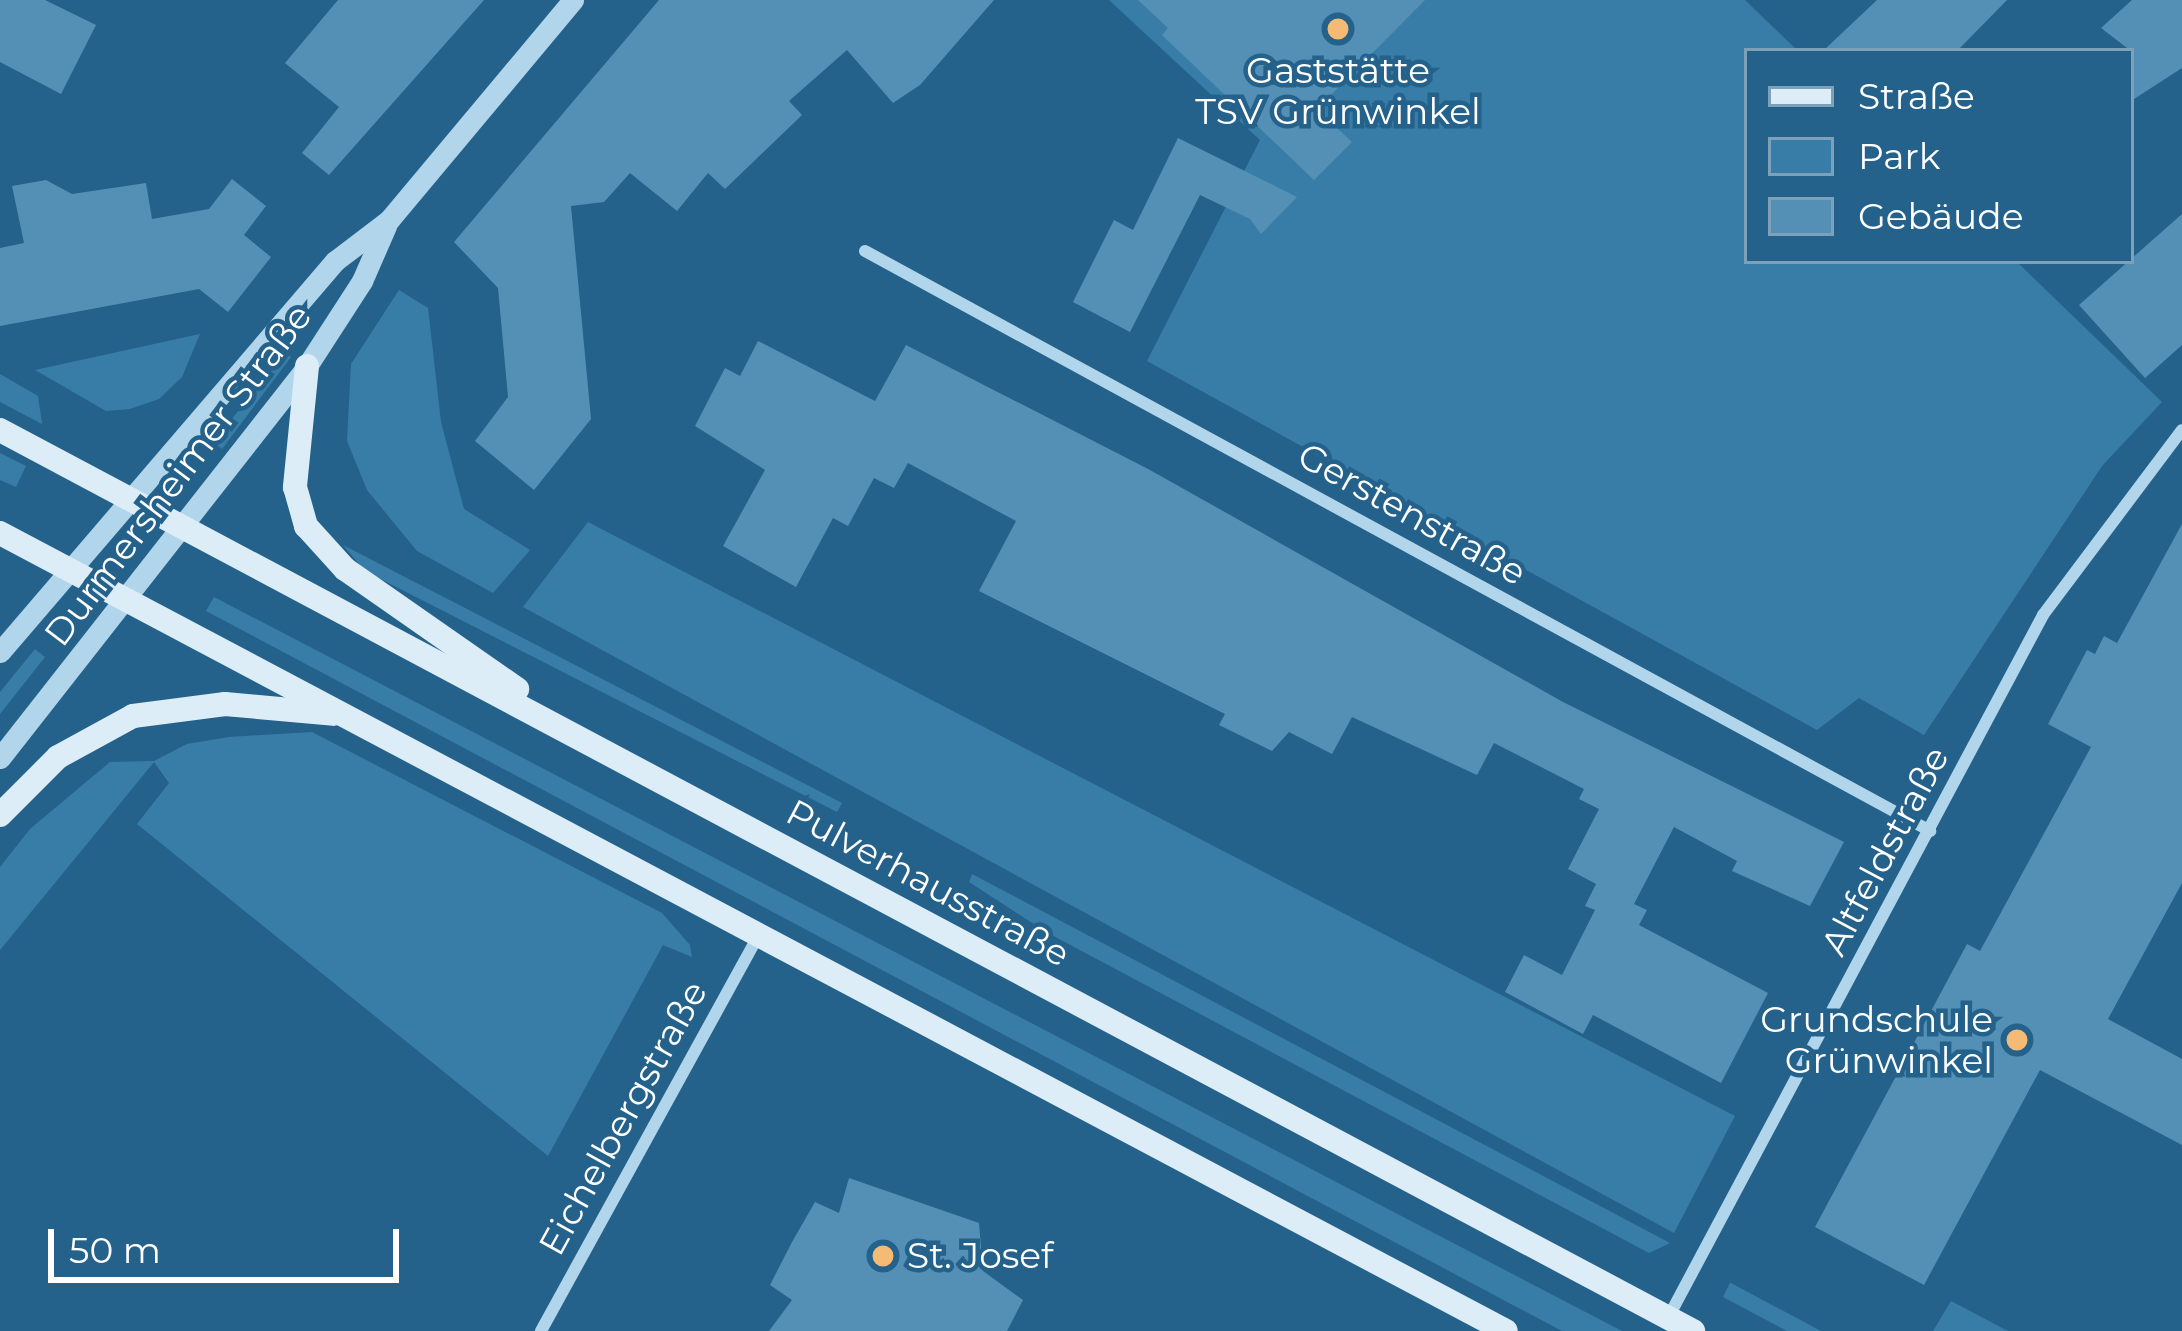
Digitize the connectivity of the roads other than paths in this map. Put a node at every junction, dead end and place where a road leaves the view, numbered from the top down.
1 (573, 0) edge
2 (389, 220) junction
3 (865, 251) dead end
4 (307, 366) junction
5 (0, 430) edge
6 (2182, 430) edge
7 (128, 497) junction
8 (182, 526) junction
9 (0, 533) edge
10 (71, 567) junction
11 (124, 595) junction
12 (0, 652) edge
13 (352, 717) junction
14 (607, 753) junction
15 (0, 758) edge
16 (0, 814) edge
17 (1930, 831) junction
18 (758, 934) junction
19 (1668, 1318) junction
20 (542, 1331) edge
21 (1506, 1331) edge
22 (1694, 1331) edge

1 - 2 street, Durmersheimer Straße
2 - 4 street, Durmersheimer Straße
2 - 7 street, Durmersheimer Straße
3 - 17 street, Gerstenstraße
4 - 8 street, Durmersheimer Straße
4 - 14 main road
5 - 7 main road, Pulverhausstraße
6 - 17 street, Altfeldstraße
7 - 8 main road, Pulverhausstraße
7 - 10 street, Durmersheimer Straße
8 - 11 street, Durmersheimer Straße
8 - 14 main road, Pulverhausstraße
9 - 10 main road
10 - 11 main road
10 - 12 street, Durmersheimer Straße
11 - 13 main road
11 - 15 street, Durmersheimer Straße
13 - 16 main road
13 - 18 main road
14 - 19 main road, Pulverhausstraße
17 - 19 street, Altfeldstraße
18 - 20 street, Eichelbergstraße
18 - 21 main road
19 - 22 main road, Pulverhausstraße

